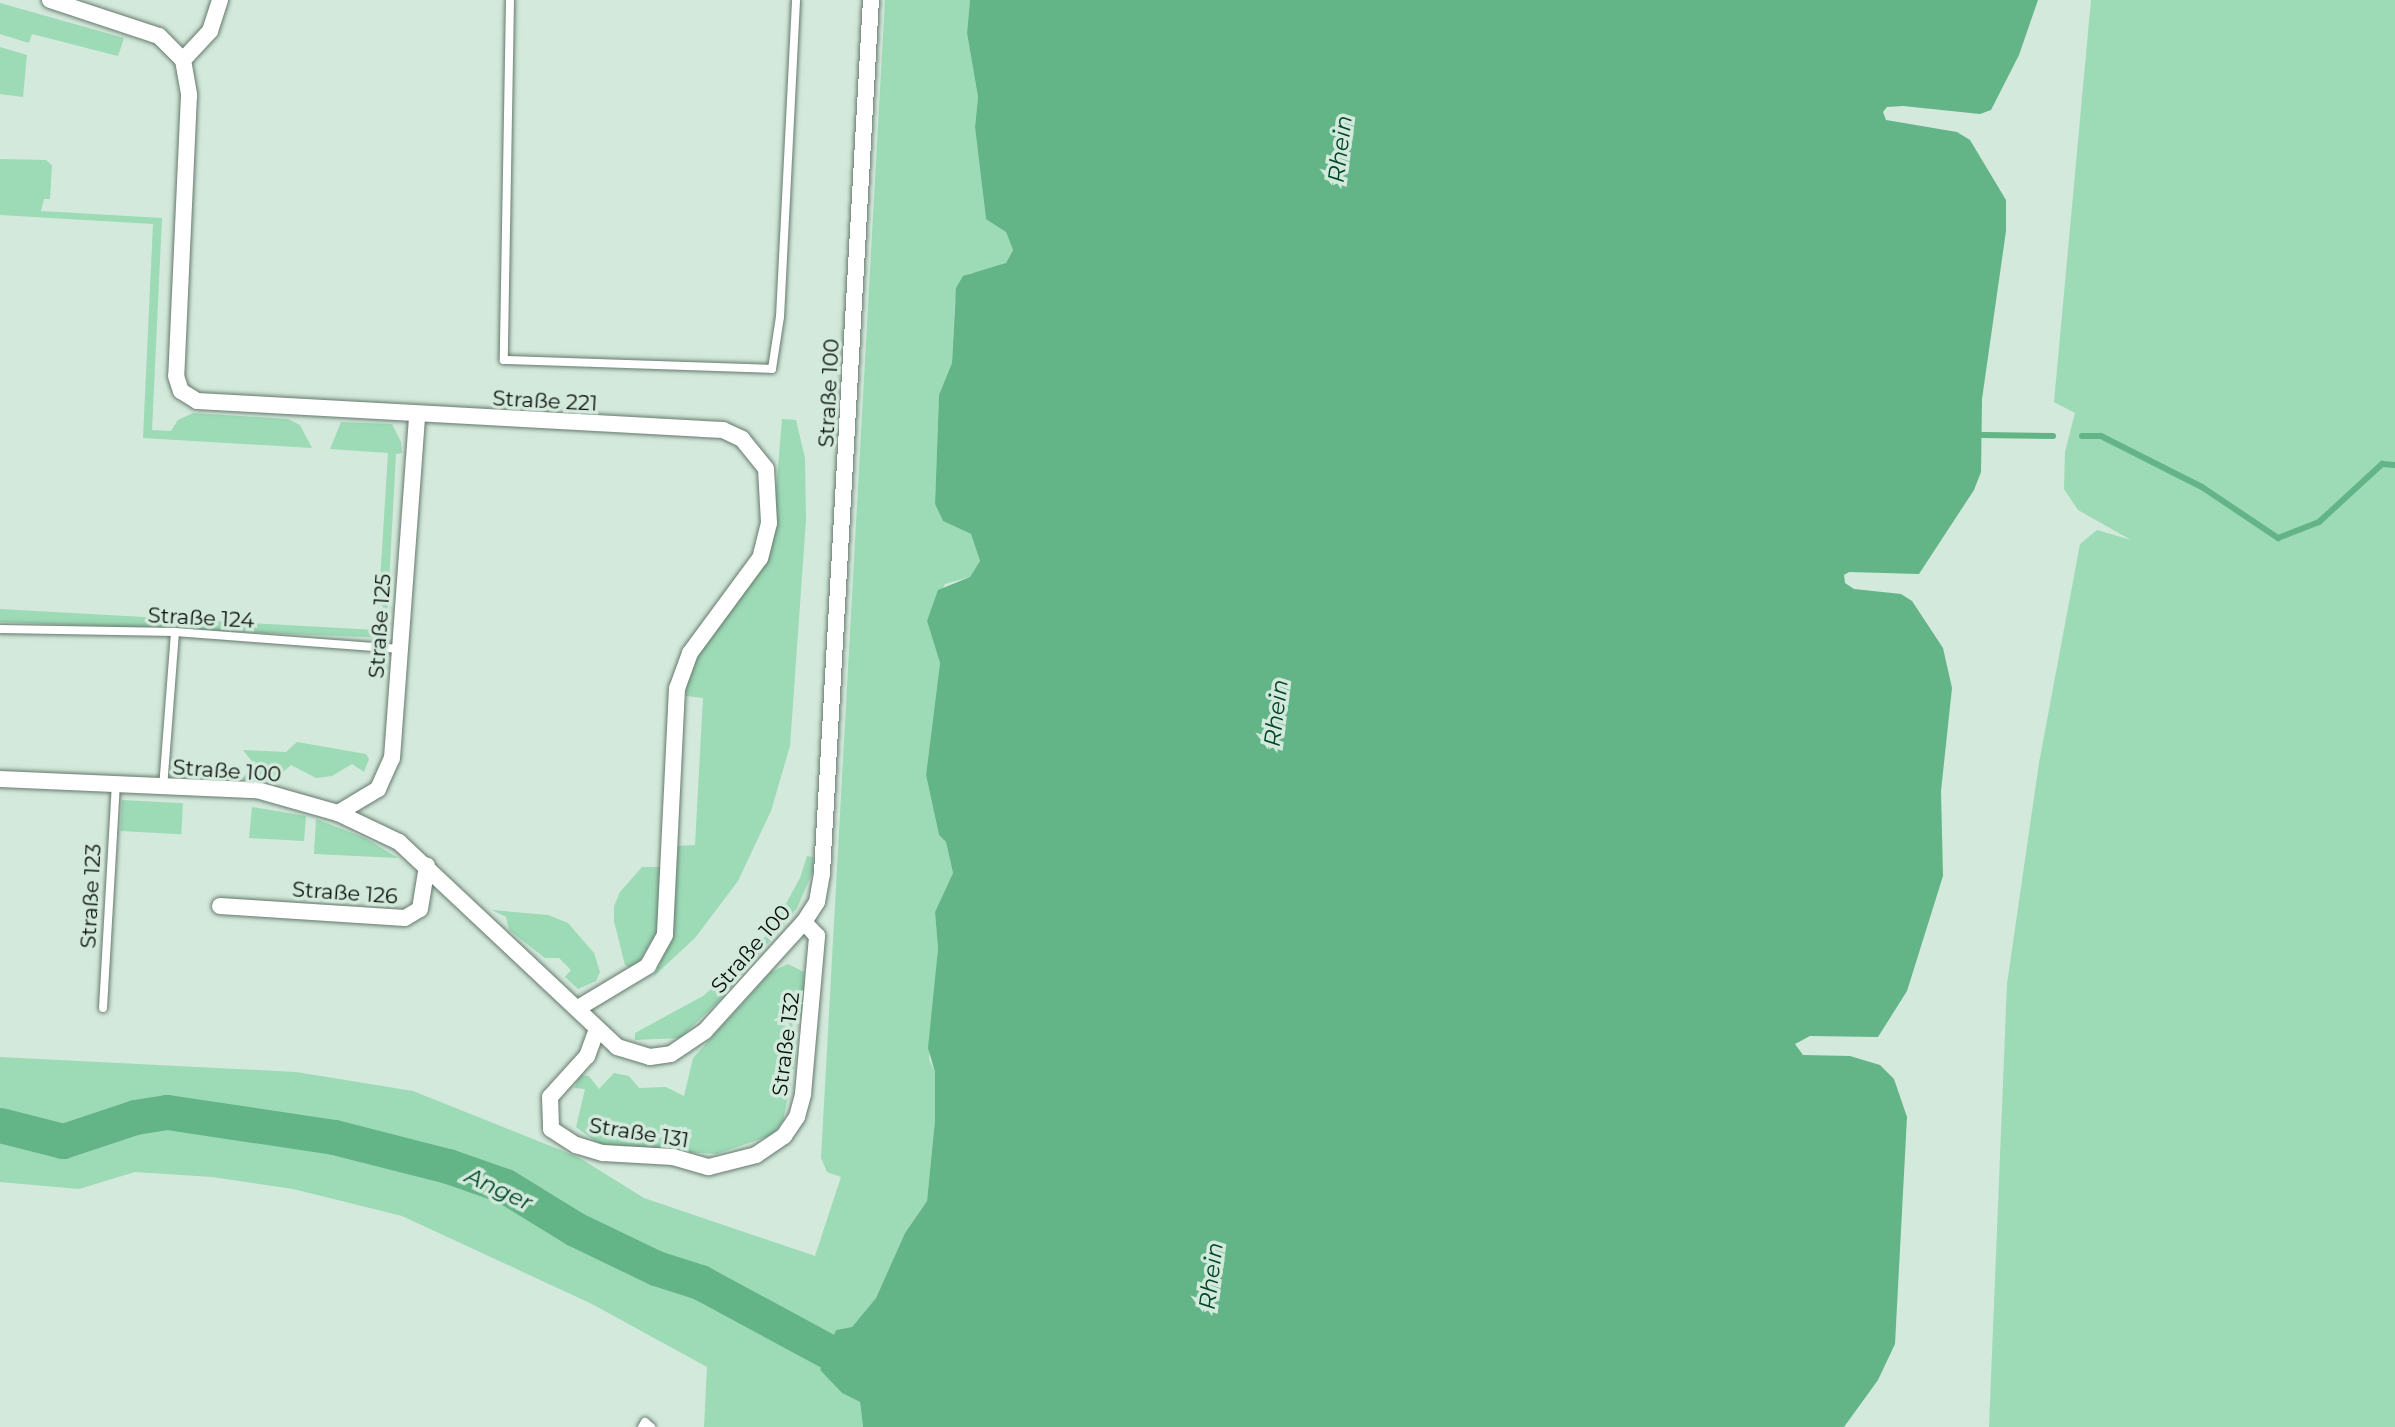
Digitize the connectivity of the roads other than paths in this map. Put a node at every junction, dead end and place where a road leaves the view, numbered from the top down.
1 (50, 0) edge
2 (220, 0) edge
3 (510, 0) edge
4 (796, 0) edge
5 (871, 0) edge
6 (80, 5) edge
7 (183, 60) junction
8 (417, 417) junction
9 (0, 629) edge
10 (174, 632) junction
11 (400, 649) junction
12 (0, 779) edge
13 (116, 785) junction
14 (163, 788) junction
15 (338, 813) junction
16 (427, 866) junction
17 (220, 906) dead end
18 (804, 922) junction
19 (103, 1008) dead end
20 (578, 1008) junction
21 (597, 1029) junction
22 (756, 1155) joint
23 (642, 1427) edge
24 (651, 1427) edge

1 - 6 street
2 - 7 street
3 - 4 lane
5 - 18 street, Straße 100
6 - 7 street
7 - 8 street, Straße 221
8 - 11 street, Straße 125
8 - 20 street, Straße 221
9 - 10 lane, Straße 124
10 - 11 lane, Straße 124
10 - 14 lane
11 - 15 street, Straße 125
12 - 13 street, Straße 100
13 - 14 street, Straße 100
13 - 19 lane, Straße 123
14 - 15 street, Straße 100
15 - 16 street, Straße 100
16 - 17 street, Straße 126
16 - 20 street, Straße 100
18 - 21 street, Straße 100
18 - 22 street, Straße 132
20 - 21 street, Straße 100
21 - 22 street, Straße 131
23 - 24 lane

